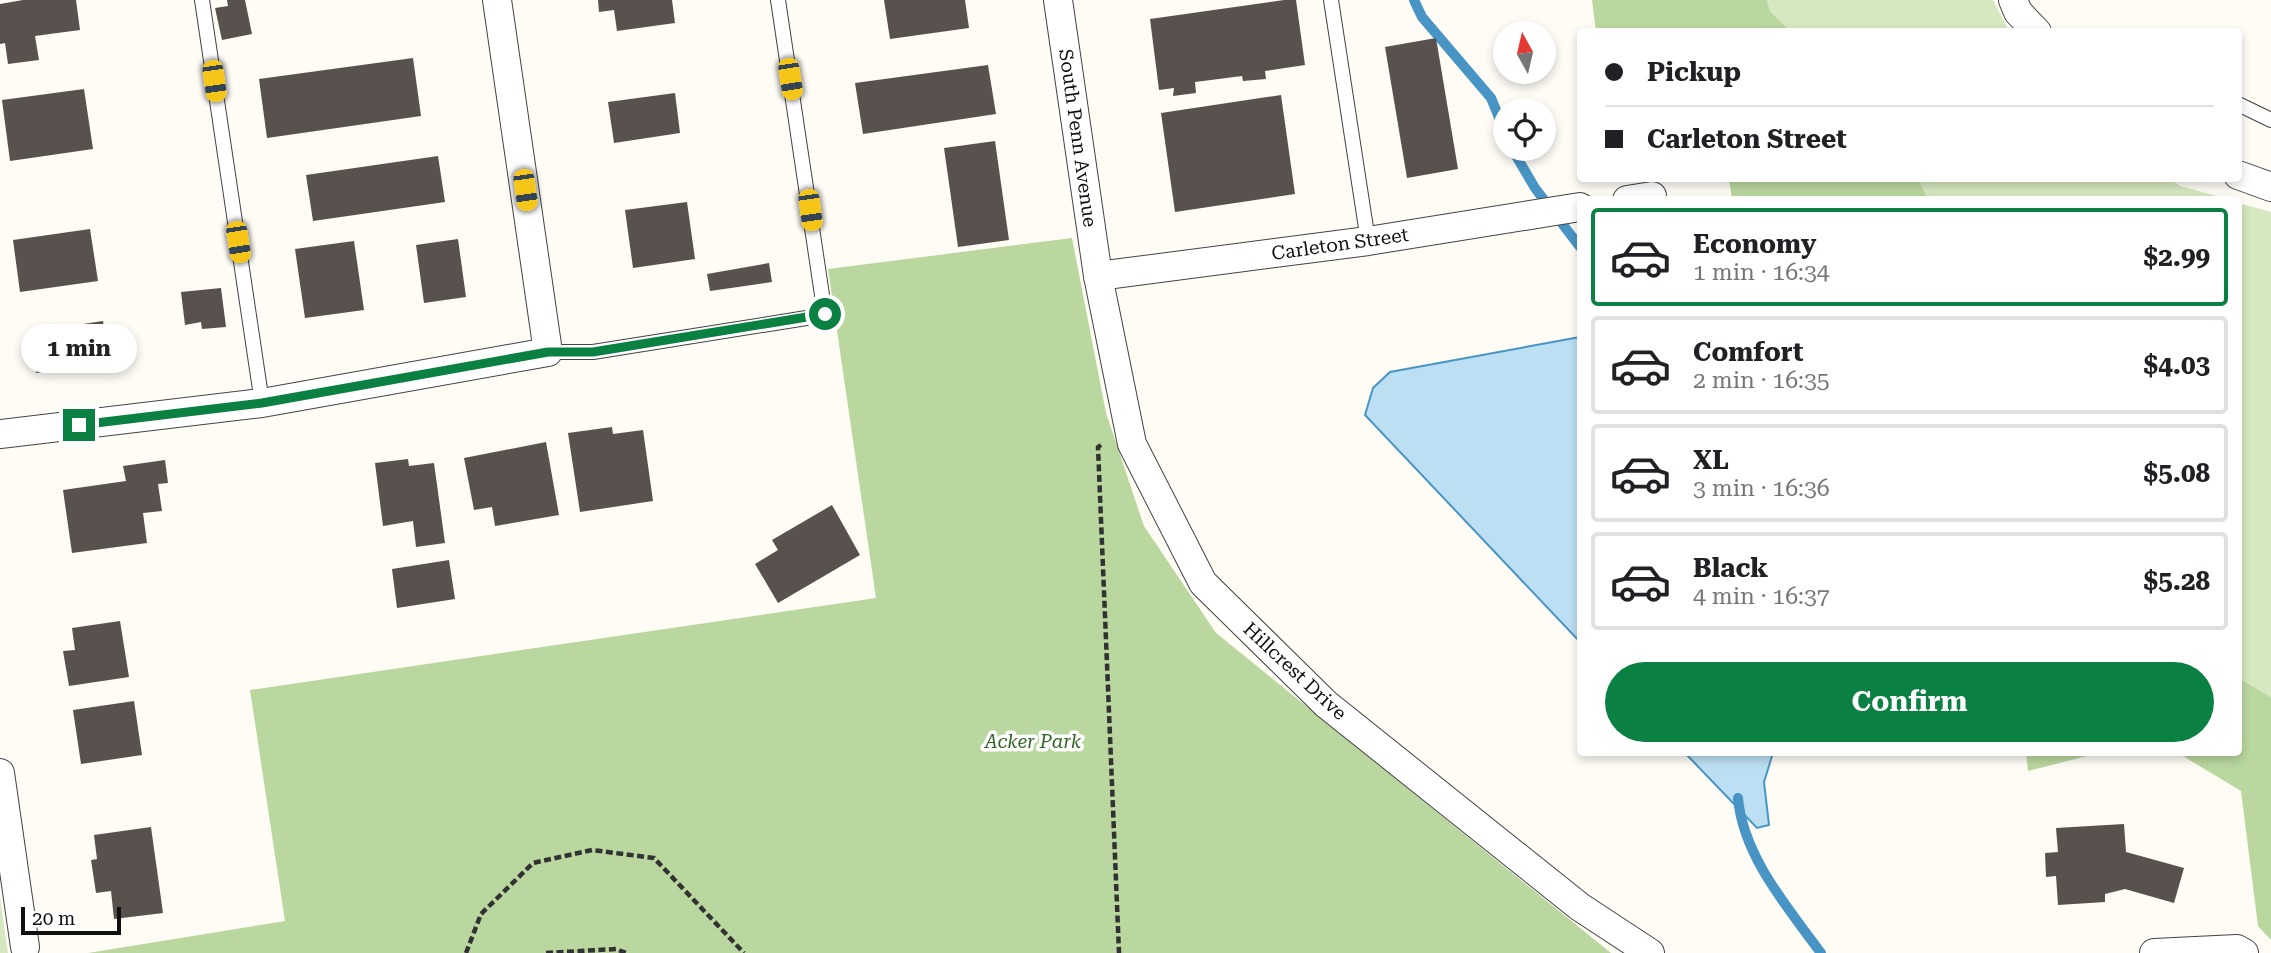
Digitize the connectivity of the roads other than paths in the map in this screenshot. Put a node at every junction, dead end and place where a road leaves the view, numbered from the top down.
1 (202, 0) edge
2 (497, 0) edge
3 (778, 0) edge
4 (1058, 0) edge
5 (1331, 0) edge
6 (2013, 0) edge
7 (2033, 28) edge
8 (2242, 106) edge
9 (2271, 120) edge
10 (2242, 176) edge
11 (2271, 187) edge
12 (1577, 207) edge
13 (1368, 240) junction
14 (1098, 276) junction
15 (548, 352) junction
16 (262, 403) junction
17 (0, 434) edge
18 (0, 773) edge
19 (25, 947) dead end
20 (1650, 953) edge
21 (2154, 953) edge
22 (2244, 953) edge

1 - 16 lane
2 - 15 street
3 - 15 lane
4 - 14 street, South Penn Avenue
5 - 13 lane
6 - 7 street
8 - 9 lane
10 - 11 street
12 - 13 street, Carleton Street
13 - 14 street, Carleton Street
14 - 20 street, Hillcrest Drive
15 - 16 street
16 - 17 street
18 - 19 street
21 - 22 street

